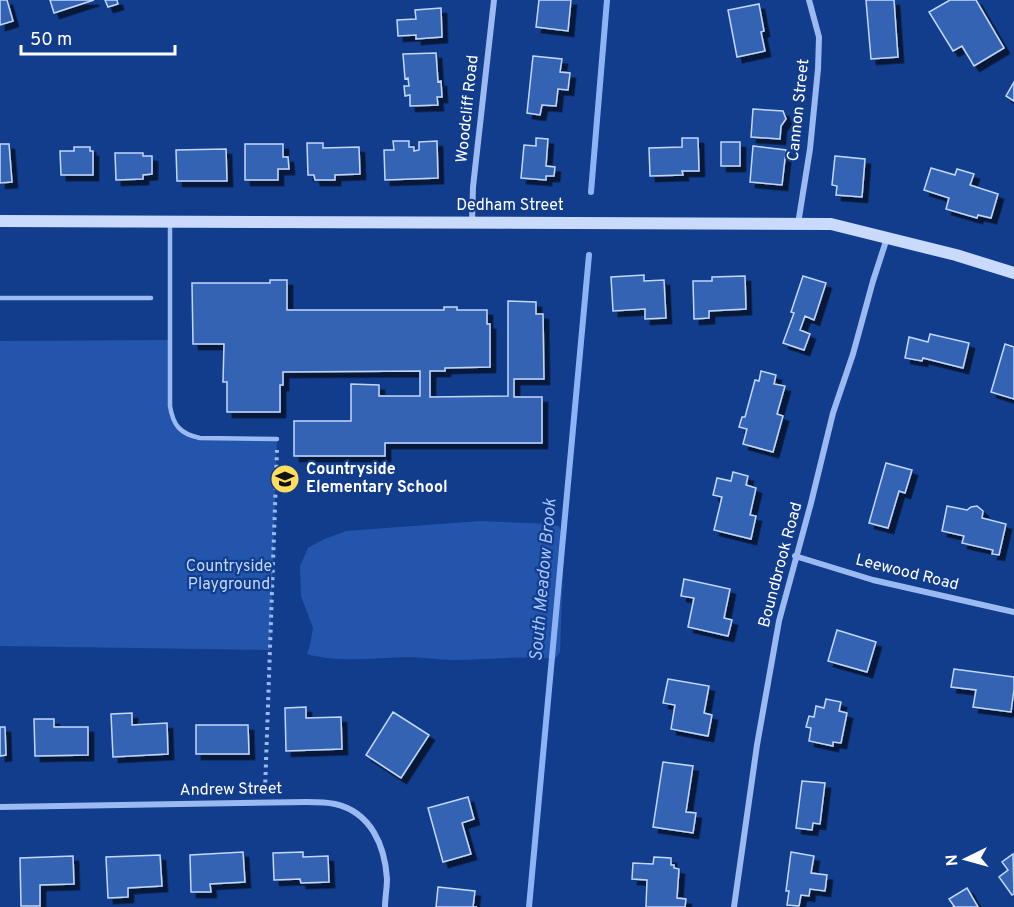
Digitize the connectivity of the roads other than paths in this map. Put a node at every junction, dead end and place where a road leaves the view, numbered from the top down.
1 (494, 0) edge
2 (809, 0) edge
3 (0, 221) edge
4 (472, 222) junction
5 (170, 223) junction
6 (798, 224) junction
7 (887, 238) junction
8 (1014, 273) edge
9 (0, 298) edge
10 (151, 298) dead end
11 (277, 439) road end
12 (795, 556) junction
13 (1014, 612) edge
14 (0, 807) edge
15 (385, 907) edge
16 (734, 907) edge

1 - 4 street, Woodcliff Road
2 - 6 street, Cannon Street
3 - 5 main road, Dedham Street
4 - 5 main road, Dedham Street
4 - 6 main road, Dedham Street
5 - 11 lane
6 - 7 main road, Dedham Street
7 - 8 main road, Dedham Street
7 - 12 street, Boundbrook Road
9 - 10 lane
12 - 13 street, Leewood Road
12 - 16 street, Boundbrook Road
14 - 15 street, Andrew Street

